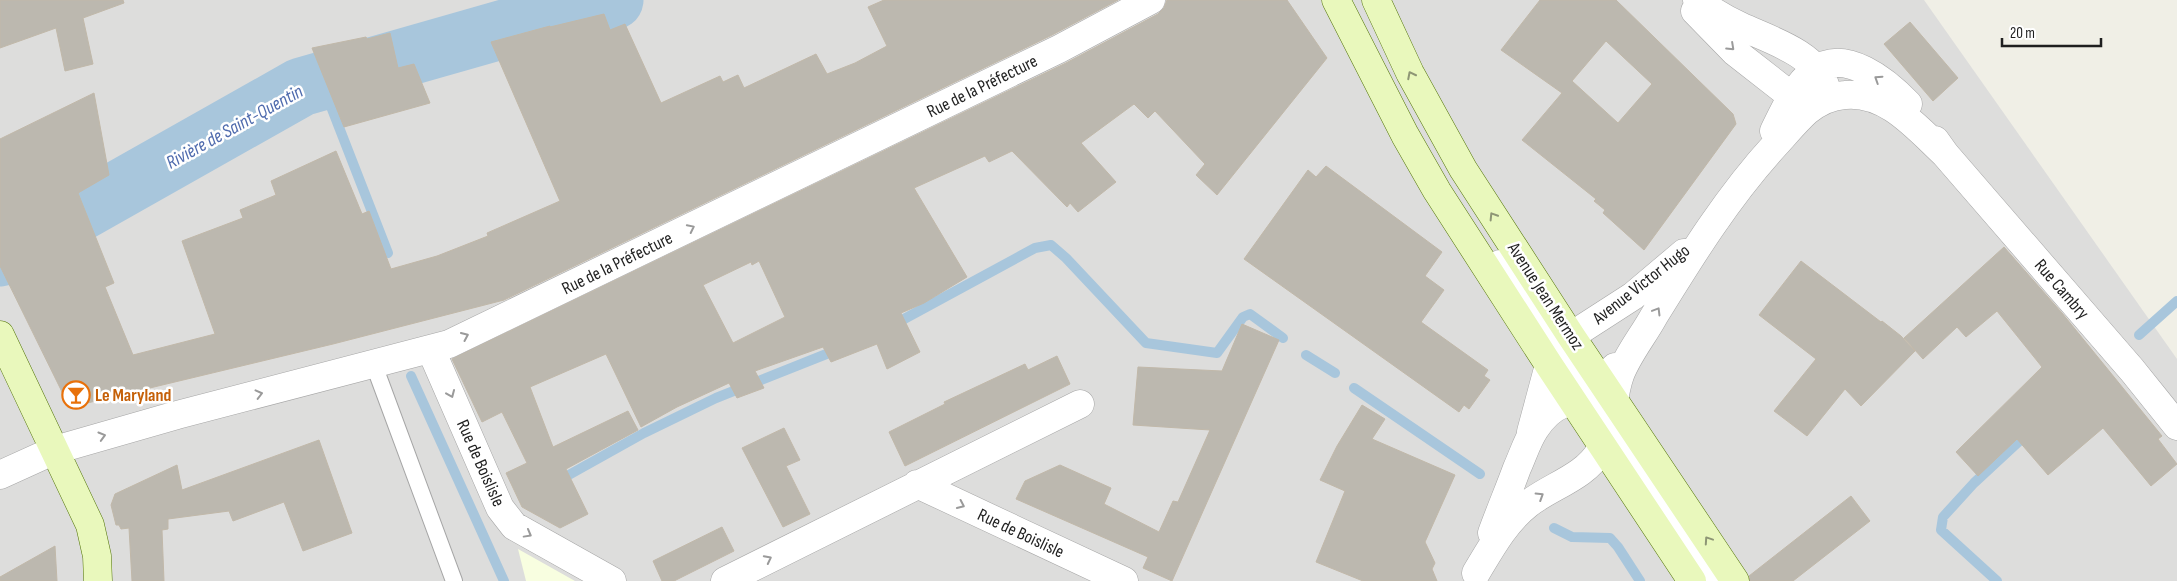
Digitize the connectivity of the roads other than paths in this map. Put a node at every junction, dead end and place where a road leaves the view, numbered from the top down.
1 (1151, 0) edge
2 (1376, 0) edge
3 (1684, 0) edge
4 (1696, 0) edge
5 (1336, 1) edge
6 (1816, 69) junction
7 (1809, 102) junction
8 (1945, 154) junction
9 (1707, 232) junction
10 (0, 335) edge
11 (431, 350) junction
12 (1559, 350) junction
13 (374, 365) junction
14 (1607, 389) junction
15 (1572, 400) junction
16 (1080, 404) dead end
17 (2177, 426) edge
18 (1606, 437) junction
19 (1528, 442) junction
20 (55, 450) junction
21 (1587, 468) junction
22 (0, 475) edge
23 (1623, 475) junction
24 (917, 484) junction
25 (1086, 573) edge
26 (1474, 577) edge
27 (98, 581) edge
28 (454, 581) edge
29 (612, 581) edge
30 (725, 581) edge
31 (1124, 581) edge
32 (1692, 581) edge
33 (1712, 581) edge
34 (1735, 581) edge

11 -> 1 street, Rue de la Préfecture
12 -> 2 main road, Avenue Jean Mermoz
3 -> 7 street
4 - 6 street
5 - 12 main road, Avenue Jean Mermoz
6 - 7 street, Avenue Victor Hugo
8 -> 6 street, Rue Cambry
7 - 8 street, Rue Cambry
7 - 9 street, Avenue Victor Hugo
8 - 17 street, Rue Cambry
9 - 12 street, Avenue Victor Hugo
14 -> 9 street, Avenue Victor Hugo
10 - 20 main road
11 - 13 street, Rue de la Préfecture
11 -> 29 street, Rue de Boislisle
12 - 14 main road, Avenue Jean Mermoz
12 - 15 main road, Avenue Jean Mermoz
12 - 19 street, Avenue Victor Hugo
20 -> 13 street, Rue de la Préfecture
13 - 28 lane
14 - 18 street, Avenue Victor Hugo
34 -> 14 main road, Avenue Jean Mermoz
15 - 18 main road, Avenue Jean Mermoz
15 - 19 street, Avenue Victor Hugo
16 - 24 street
18 - 21 street, Avenue Victor Hugo
18 - 23 main road, Avenue Jean Mermoz
18 - 33 street, Avenue Jean Mermoz
19 - 26 street, Avenue Victor Hugo
20 - 22 street, Rue de la Préfecture
20 - 27 main road
21 - 23 street
26 -> 21 street, Avenue Victor Hugo
23 - 32 main road, Avenue Jean Mermoz
24 -> 25 street, Rue de Boislisle
30 -> 24 street
25 - 31 street, Rue de Boislisle

